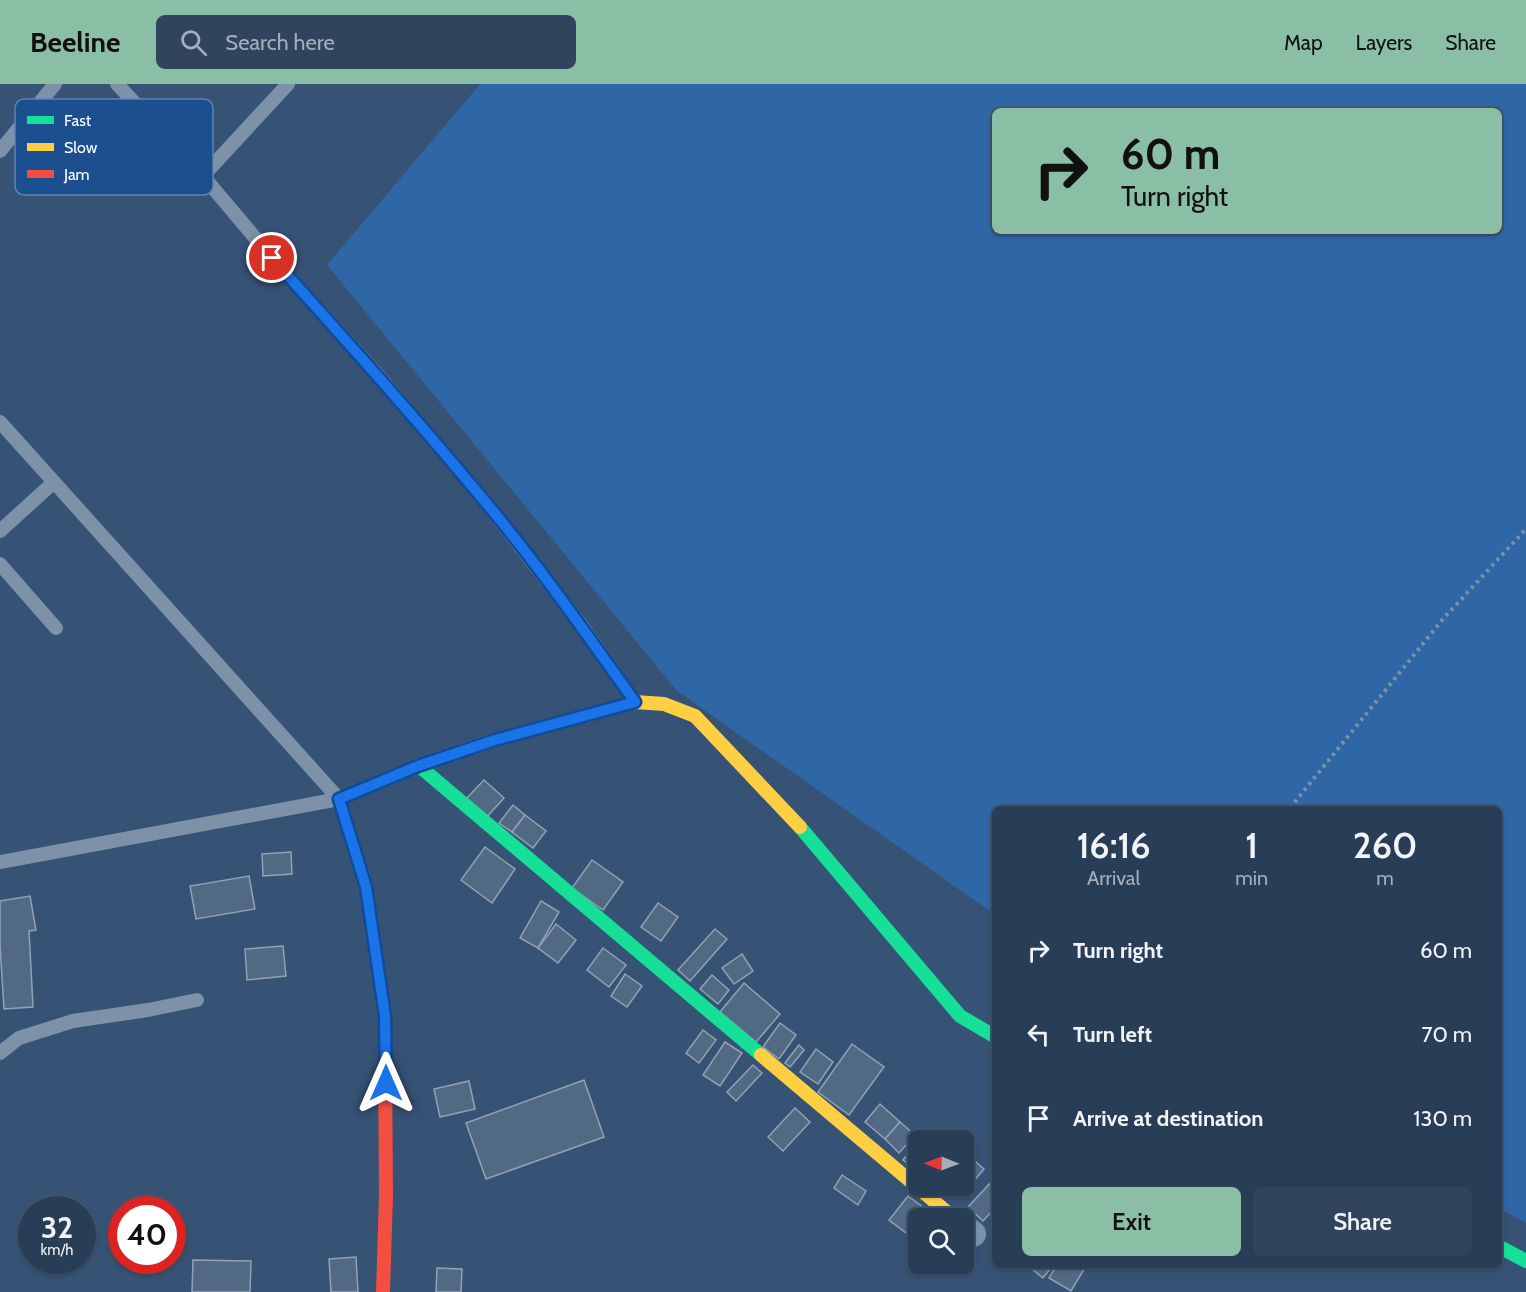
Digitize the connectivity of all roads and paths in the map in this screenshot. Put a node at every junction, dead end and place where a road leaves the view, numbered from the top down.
1 (55, 84) edge
2 (117, 84) edge
3 (288, 84) edge
4 (43, 99) edge
5 (131, 99) edge
6 (15, 133) edge
7 (0, 151) edge
8 (213, 165) edge
9 (213, 188) edge
10 (0, 422) edge
11 (54, 482) junction
12 (1526, 529) edge
13 (0, 531) edge
14 (0, 564) edge
15 (56, 628) dead end
16 (635, 702) junction
17 (418, 766) junction
18 (339, 799) junction
19 (1292, 806) edge
20 (0, 862) edge
21 (197, 1000) dead end
22 (992, 1035) edge
23 (0, 1053) edge
24 (942, 1208) edge
25 (1502, 1248) edge
26 (1526, 1261) edge
27 (383, 1292) edge

1 - 4 lane
2 - 5 lane
3 - 8 lane
6 - 7 lane
9 - 16 lane
10 - 11 lane
11 - 13 lane
11 - 18 lane
12 - 19 path
14 - 15 lane
16 - 17 street
16 - 22 street
17 - 18 street
17 - 24 street
18 - 20 lane
18 - 27 street
21 - 23 lane
25 - 26 street

